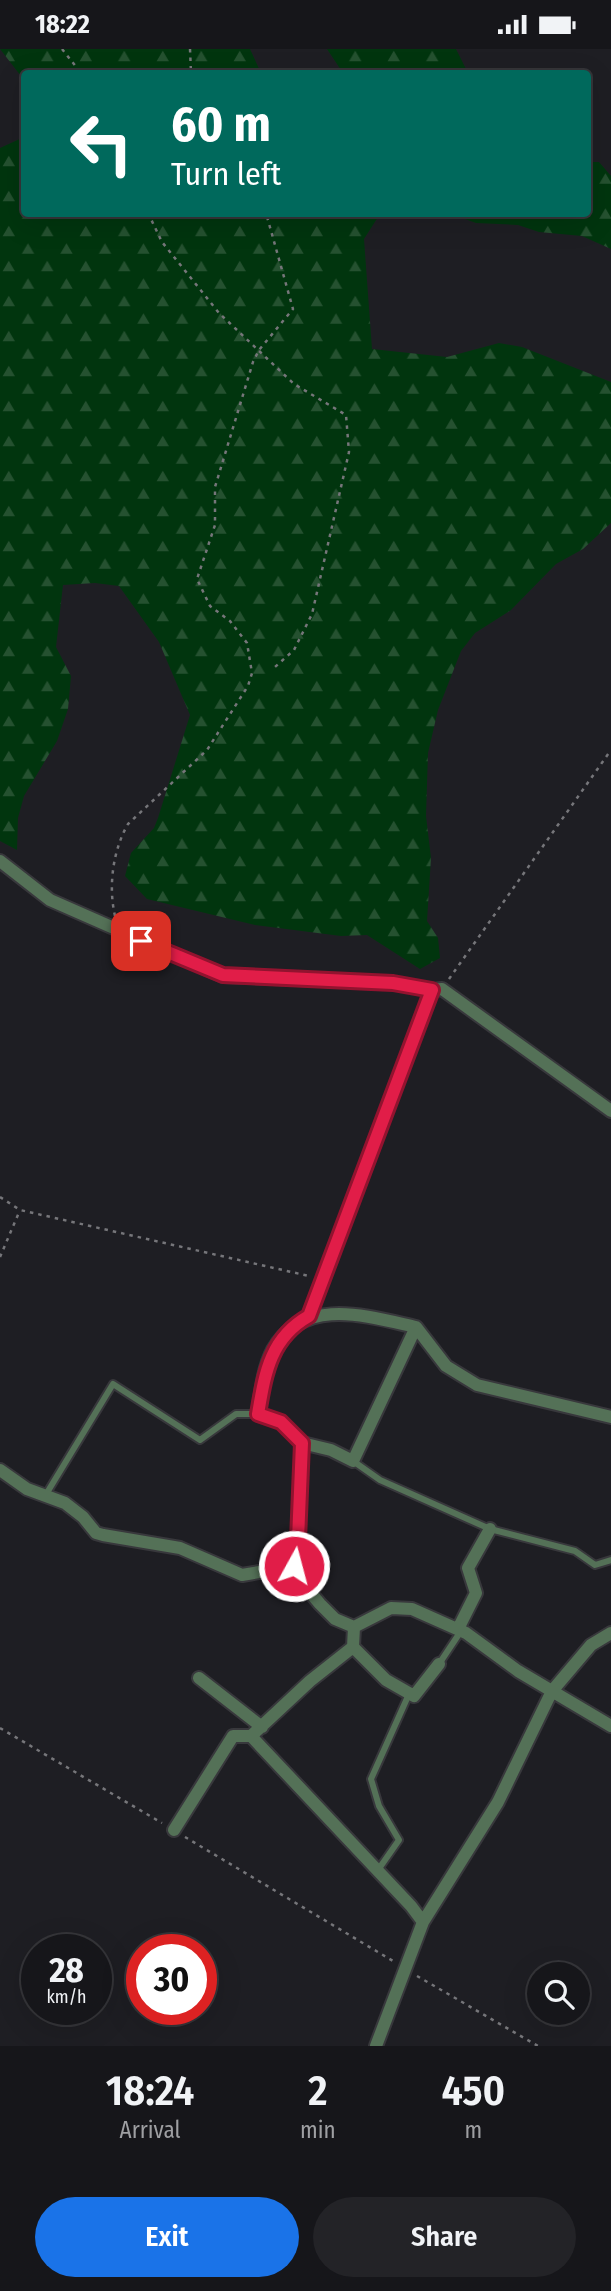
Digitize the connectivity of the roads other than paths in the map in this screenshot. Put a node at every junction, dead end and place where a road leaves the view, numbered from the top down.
1 (0, 861) edge
2 (437, 990) junction
3 (611, 1111) edge
4 (309, 1316) junction
5 (416, 1327) junction
6 (258, 1414) junction
7 (611, 1417) edge
8 (302, 1443) junction
9 (353, 1461) junction
10 (0, 1470) edge
11 (45, 1496) junction
12 (490, 1529) junction
13 (611, 1560) edge
14 (294, 1566) junction
15 (354, 1627) junction
16 (459, 1630) junction
17 (611, 1633) edge
18 (353, 1647) junction
19 (439, 1664) joint
20 (199, 1678) dead end
21 (552, 1691) junction
22 (409, 1694) junction
23 (611, 1726) edge
24 (262, 1727) junction
25 (251, 1736) junction
26 (174, 1830) road end
27 (377, 1871) junction
28 (423, 1922) junction
29 (376, 2046) edge

1 - 2 street
2 - 3 street
2 - 4 street
4 - 5 street
4 - 6 street
5 - 7 street
5 - 9 street
6 - 8 street
6 - 11 lane
8 - 9 street
8 - 14 street
9 - 12 lane
10 - 11 street
11 - 14 street
12 - 13 lane
12 - 16 street
14 - 15 street
15 - 16 street
15 - 18 street
16 - 19 lane
16 - 21 street
17 - 21 street
18 - 22 street
18 - 24 street
19 - 22 street
20 - 24 street
21 - 23 street
21 - 28 street
22 - 27 lane
24 - 25 street
25 - 26 street
25 - 27 street
27 - 28 street
28 - 29 street

